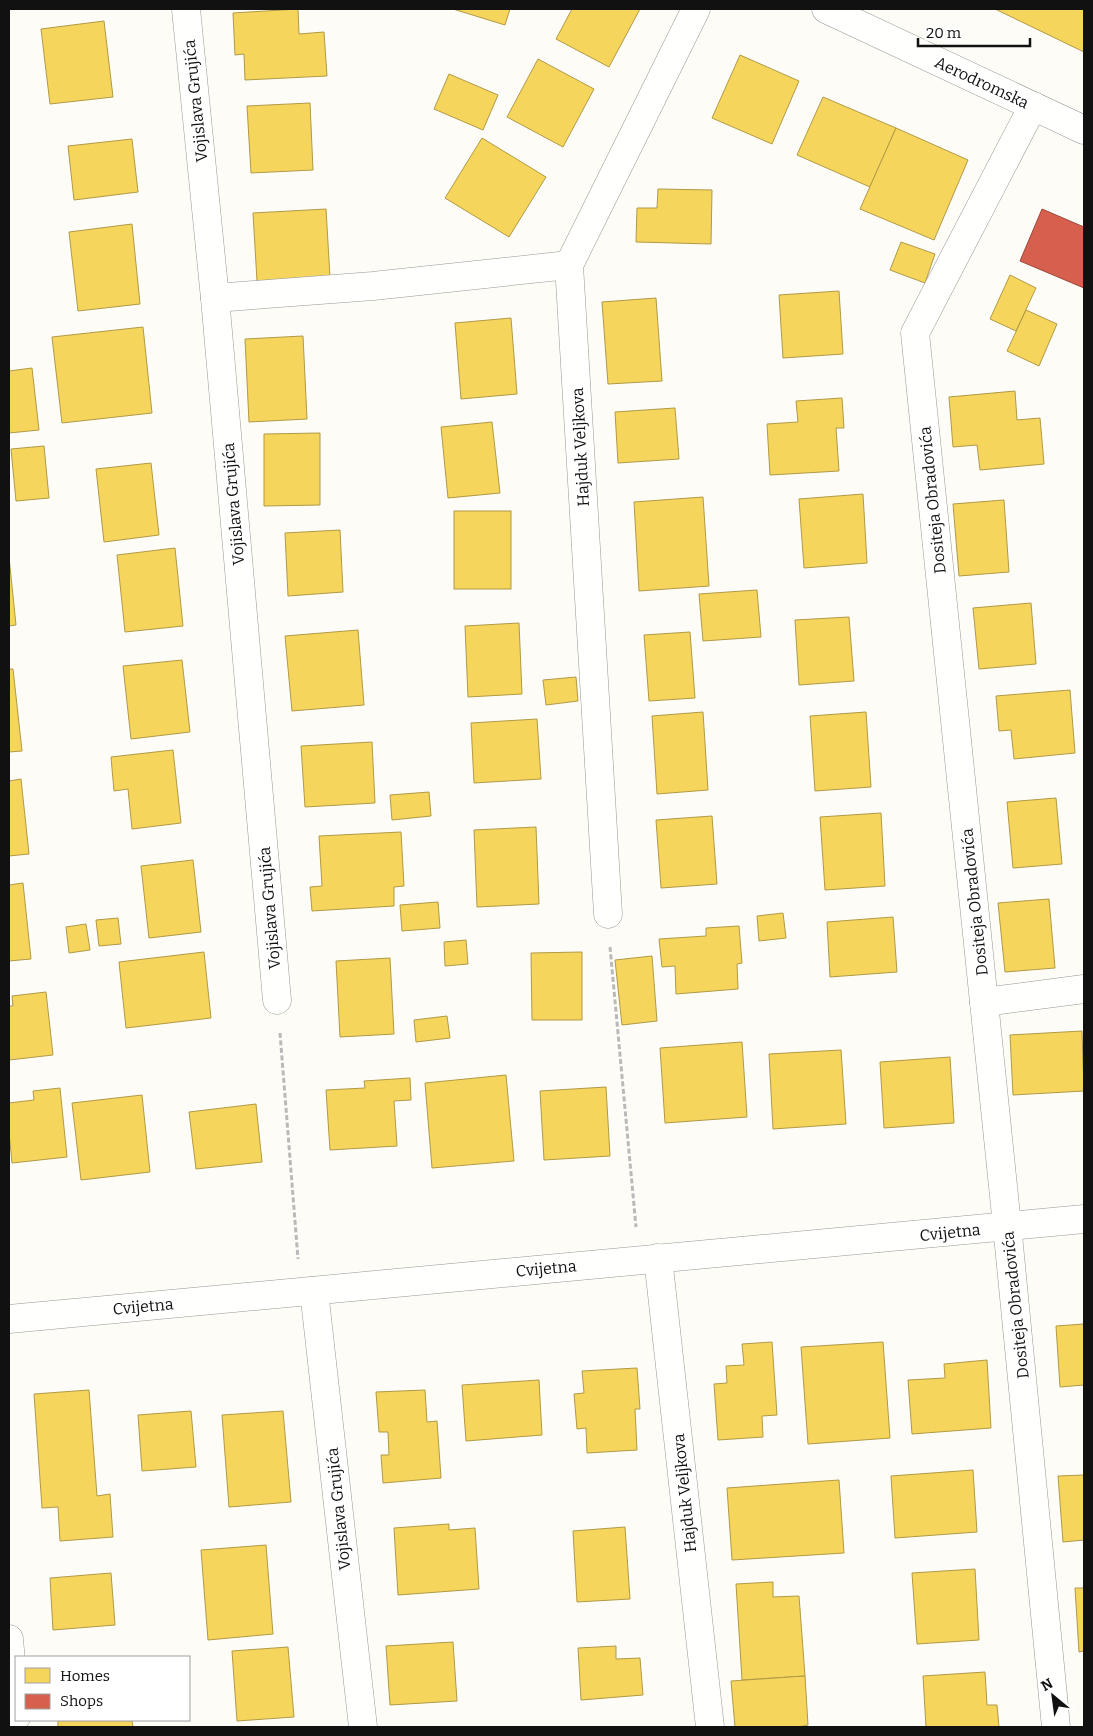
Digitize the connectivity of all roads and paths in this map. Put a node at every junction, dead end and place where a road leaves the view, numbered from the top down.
1 (186, 9) edge
2 (696, 9) edge
3 (826, 9) edge
4 (1033, 106) junction
5 (1084, 130) edge
6 (569, 265) junction
7 (215, 298) junction
8 (608, 914) joint
9 (1084, 989) edge
10 (278, 1000) joint
11 (984, 1002) junction
12 (1084, 1219) edge
13 (1007, 1226) junction
14 (649, 1259) junction
15 (307, 1291) junction
16 (9, 1319) edge
17 (9, 1639) edge
18 (15, 1707) edge
19 (363, 1727) edge
20 (710, 1727) edge
21 (1056, 1727) edge

1 - 7 street, Vojislava Grujića
2 - 6 street, Hajduk Veljkova
3 - 4 street, Aerodromska
4 - 5 street, Aerodromska
4 - 11 street, Dositeja Obradovića
6 - 7 street
6 - 8 street, Hajduk Veljkova
7 - 10 street, Vojislava Grujića
8 - 14 path
9 - 11 street
10 - 15 path
11 - 13 street, Dositeja Obradovića
12 - 13 street, Cvijetna
13 - 14 street, Cvijetna
13 - 21 street, Dositeja Obradovića
14 - 15 street, Cvijetna
14 - 20 street, Hajduk Veljkova
15 - 16 street, Cvijetna
15 - 19 street, Vojislava Grujića
17 - 18 street

